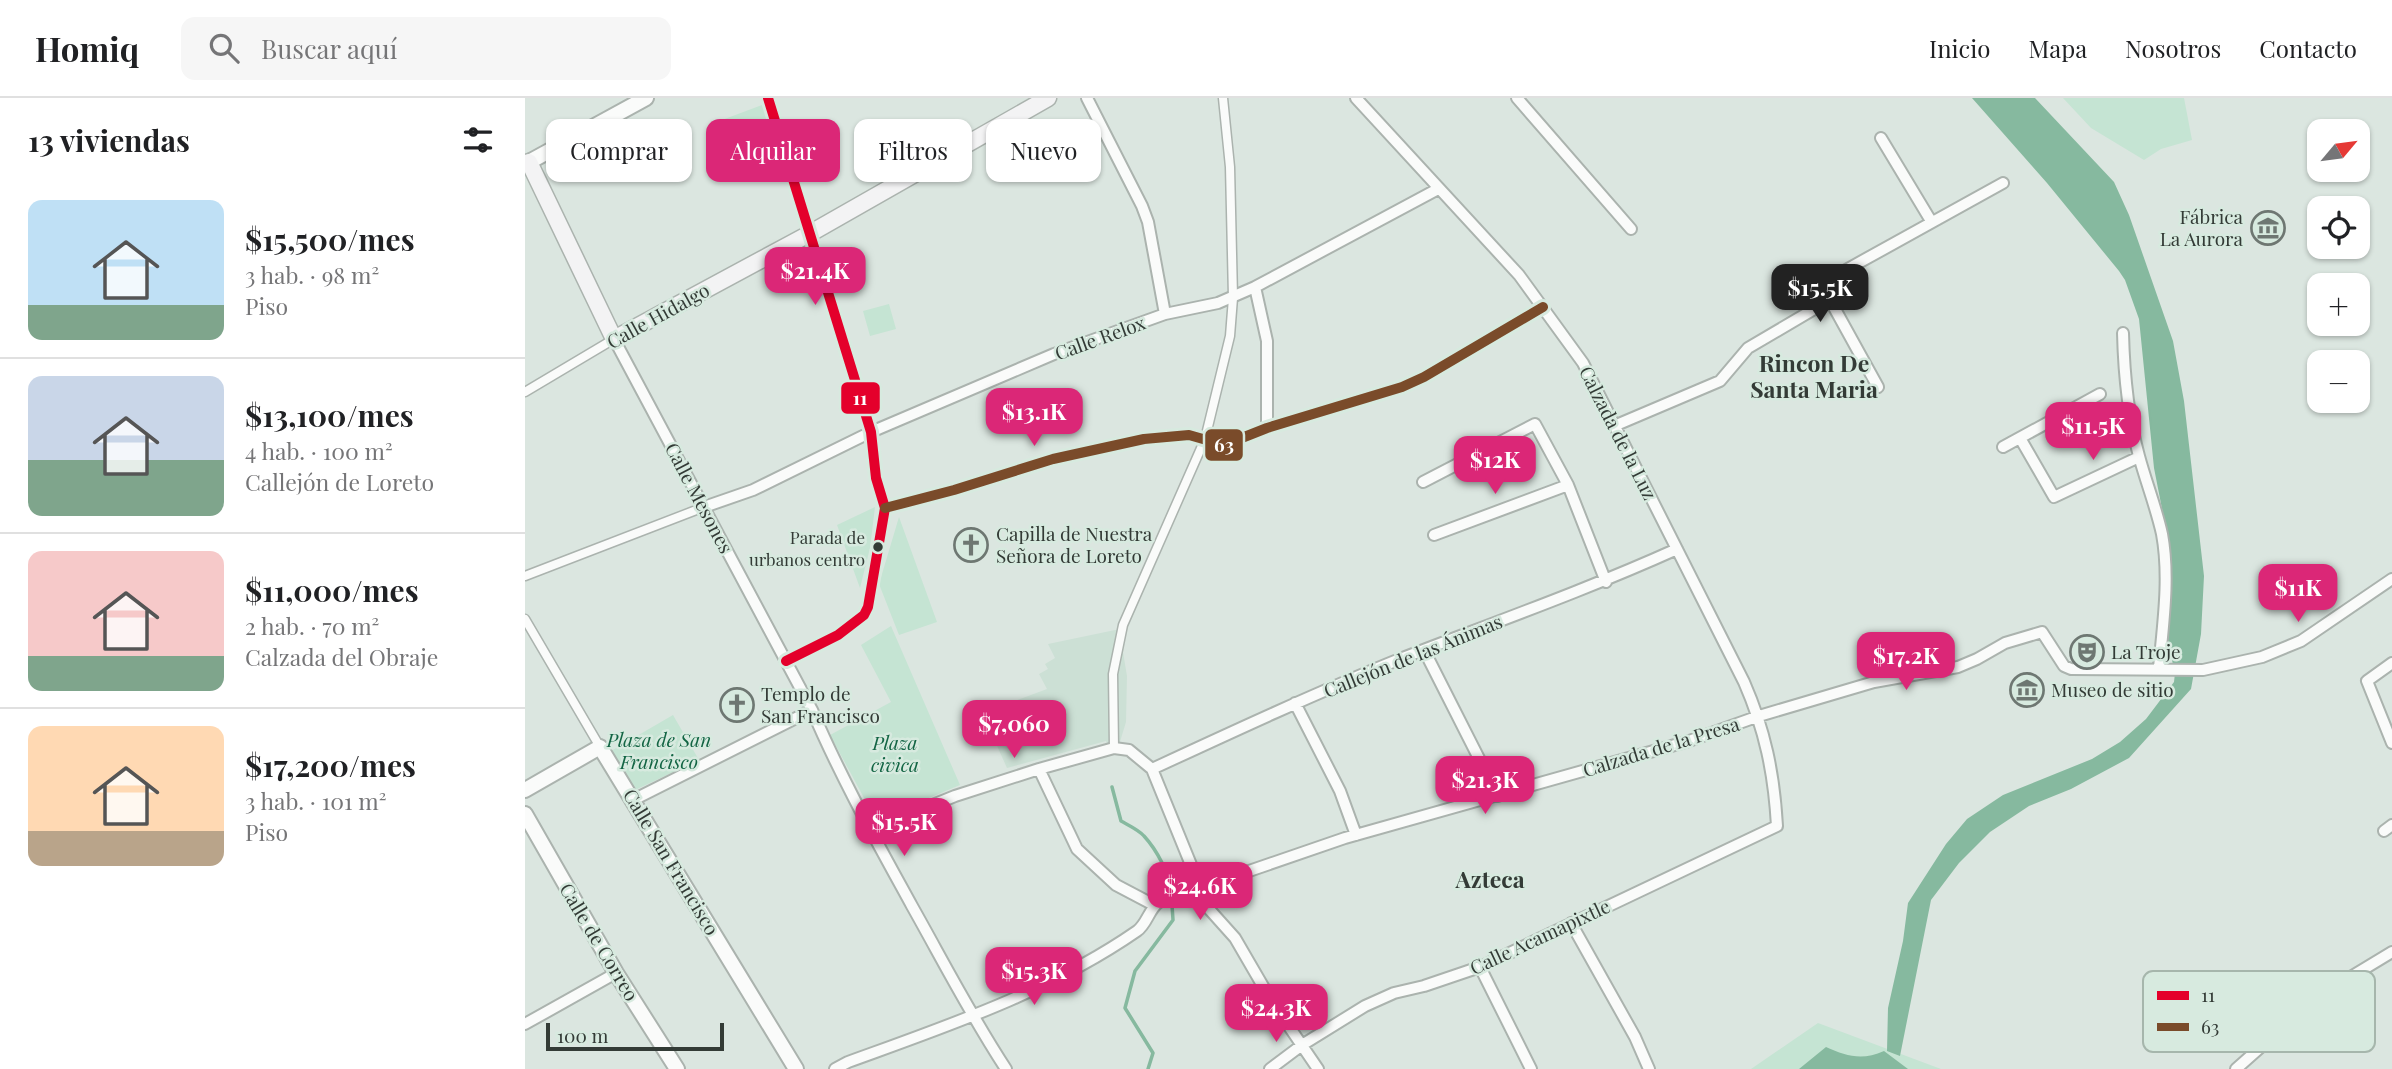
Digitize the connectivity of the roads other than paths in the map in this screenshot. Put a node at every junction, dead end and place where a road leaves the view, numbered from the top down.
1 (646, 98) edge
2 (768, 98) edge
3 (1048, 98) edge
4 (1087, 98) edge
5 (1223, 98) edge
6 (1356, 98) edge
7 (1517, 98) edge
8 (1881, 138) dead end
9 (527, 163) edge
10 (2003, 183) dead end
11 (1438, 189) junction
12 (1931, 221) junction
13 (1631, 229) dead end
14 (809, 234) junction
15 (1255, 287) junction
16 (1233, 297) junction
17 (1830, 300) junction
18 (1543, 307) junction
19 (1165, 314) junction
20 (2123, 333) dead end
21 (614, 339) junction
22 (1878, 387) dead end
23 (525, 392) edge
24 (2101, 394) dead end
25 (1614, 426) junction
26 (1268, 428) junction
27 (871, 432) junction
28 (2020, 438) junction
29 (1205, 439) junction
30 (2003, 447) dead end
31 (2139, 457) junction
32 (1423, 482) dead end
33 (1568, 485) junction
34 (704, 507) junction
35 (884, 508) junction
36 (1434, 535) dead end
37 (1677, 549) junction
38 (525, 576) edge
39 (2392, 579) edge
40 (1605, 582) junction
41 (525, 619) edge
42 (1424, 650) junction
43 (786, 661) junction
44 (2392, 663) edge
45 (2161, 668) junction
46 (1295, 703) junction
47 (812, 710) junction
48 (1759, 716) junction
49 (2392, 743) edge
50 (600, 747) junction
51 (1114, 748) junction
52 (1039, 769) junction
53 (1151, 769) junction
54 (525, 790) edge
55 (1498, 796) junction
56 (633, 800) junction
57 (527, 822) edge
58 (1777, 825) joint
59 (871, 830) junction
60 (1356, 835) junction
61 (1202, 888) junction
62 (1154, 905) junction
63 (1571, 923) junction
64 (2392, 952) edge
65 (1480, 967) junction
66 (2361, 971) edge
67 (616, 973) junction
68 (972, 1017) junction
69 (525, 1024) edge
70 (1304, 1044) junction
71 (2255, 1052) edge
72 (677, 1069) edge
73 (796, 1069) edge
74 (835, 1069) edge
75 (1006, 1069) edge
76 (1270, 1069) edge
77 (1318, 1069) edge
78 (1531, 1069) edge
79 (1649, 1069) edge
80 (2236, 1069) edge

1 - 9 street
2 - 14 street
3 - 14 main road, Calle Hidalgo
4 - 19 street
5 - 16 street
6 - 11 street, Calzada de la Luz
7 - 13 street
8 - 12 street
9 - 21 main road, Calle Mesones
10 - 12 street
11 - 15 street, Calle Relox
11 - 18 street, Calzada de la Luz
12 - 17 street
14 - 21 main road, Calle Hidalgo
14 - 27 street
15 - 16 street, Calle Relox
15 - 26 street
16 - 19 street, Calle Relox
16 - 29 street
17 - 22 street
17 - 25 street
18 - 25 street, Calzada de la Luz
18 - 26 street
19 - 27 street, Calle Relox
20 - 31 street
21 - 23 street, Calle Hidalgo
21 - 34 street, Calle Mesones
24 - 28 street
25 - 37 street, Calzada de la Luz
26 - 29 street
27 - 34 street, Calle Relox
27 - 35 street
28 - 30 street
28 - 31 street
29 - 35 street
29 - 51 street
31 - 45 street
32 - 33 street
33 - 36 street
33 - 40 street
34 - 38 street, Calle Relox
34 - 43 street, Calle Mesones
35 - 43 street
37 - 40 street, Callejón de las Ánimas
37 - 48 street, Calzada de la Luz
39 - 45 street
40 - 42 street, Callejón de las Ánimas
41 - 50 street, Calle San Francisco
42 - 46 street, Callejón de las Ánimas
42 - 55 street
43 - 47 street, Calle Mesones
44 - 49 street
45 - 48 street, Calzada de la Presa
46 - 53 street, Callejón de las Ánimas
46 - 60 street
47 - 56 street
47 - 59 street, Calle Mesones
48 - 55 street, Calzada de la Presa
48 - 58 street, Calzada de la Luz
50 - 54 street
50 - 56 street, Calle San Francisco
51 - 52 street
51 - 53 street
52 - 59 street
52 - 62 street
53 - 61 street
55 - 60 street, Calzada de la Presa
56 - 73 street, Calle San Francisco
57 - 67 street, Calle de Correo
58 - 63 street, Calle Acamapixtle
59 - 68 street, Calle Mesones
60 - 61 street, Calzada de la Presa
61 - 62 street, Calzada de la Presa
61 - 70 street
62 - 68 street
63 - 65 street, Calle Acamapixtle
63 - 79 street
64 - 66 street
65 - 70 street, Calle Acamapixtle
65 - 78 street
67 - 69 street
67 - 72 street, Calle de Correo
68 - 74 street
68 - 75 street, Calle Mesones
70 - 76 street, Calle Acamapixtle
70 - 77 street
71 - 80 street

